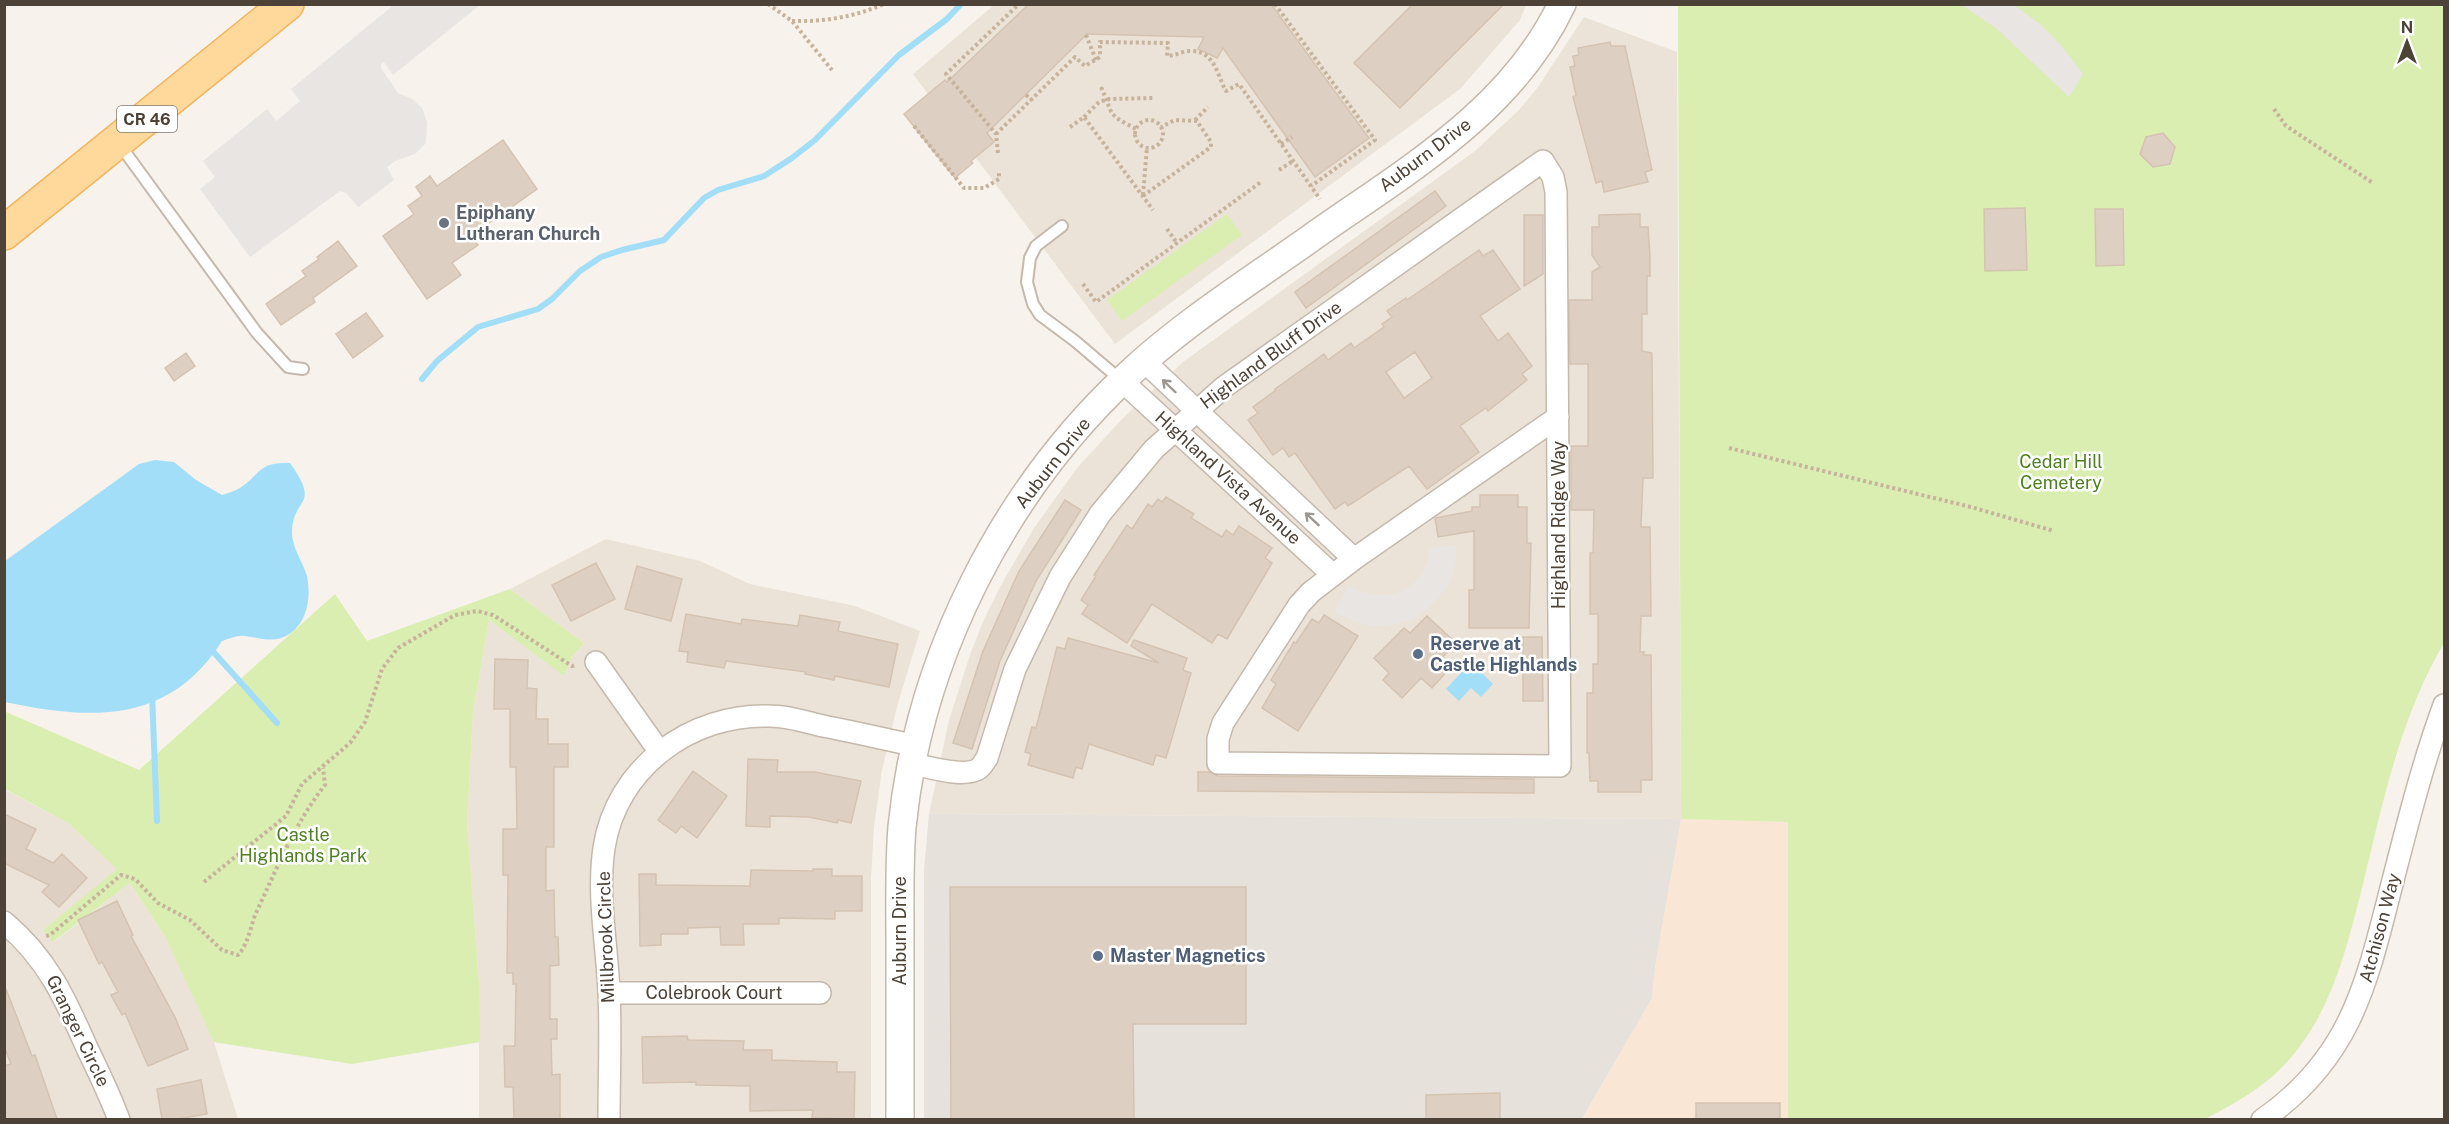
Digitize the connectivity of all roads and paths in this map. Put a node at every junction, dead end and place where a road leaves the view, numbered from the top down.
1 (287, 4) edge
2 (768, 4) edge
3 (884, 4) edge
4 (1020, 4) edge
5 (1275, 4) edge
6 (1562, 4) edge
7 (792, 21) junction
8 (1086, 35) dead end
9 (1096, 60) junction
10 (832, 70) dead end
11 (1101, 87) dead end
12 (1026, 95) dead end
13 (1153, 98) dead end
14 (1107, 99) junction
15 (1032, 100) junction
16 (1208, 107) dead end
17 (2274, 109) dead end
18 (1084, 117) junction
19 (1194, 120) junction
20 (914, 126) dead end
21 (1070, 127) dead end
22 (1161, 127) junction
23 (1136, 129) junction
24 (996, 134) junction
25 (1292, 137) dead end
26 (118, 143) junction
27 (1281, 144) junction
28 (1147, 147) junction
29 (998, 153) dead end
30 (1293, 160) junction
31 (1543, 161) joint
32 (1279, 170) dead end
33 (999, 171) dead end
34 (1261, 182) dead end
35 (2373, 183) dead end
36 (1311, 186) junction
37 (1143, 196) junction
38 (1320, 199) dead end
39 (1153, 210) dead end
40 (1062, 226) dead end
41 (1167, 229) dead end
42 (4, 233) edge
43 (1177, 243) junction
44 (1083, 284) dead end
45 (1144, 361) junction
46 (303, 369) dead end
47 (1122, 381) junction
48 (1196, 411) junction
49 (1558, 417) junction
50 (1175, 430) junction
51 (1729, 448) dead end
52 (2054, 531) dead end
53 (1354, 559) junction
54 (1334, 574) junction
55 (596, 662) joint
56 (2445, 705) edge
57 (660, 751) junction
58 (915, 755) junction
59 (323, 768) junction
60 (204, 882) dead end
61 (4, 922) edge
62 (22, 937) junction
63 (609, 993) junction
64 (820, 993) dead end
65 (119, 1119) edge
66 (609, 1119) edge
67 (900, 1119) edge
68 (2262, 1119) edge

1 - 26 main road, CR 46
2 - 7 path
3 - 7 path
4 - 24 path
5 - 36 path
6 - 45 street, Auburn Drive
7 - 10 path
8 - 9 path
9 - 15 path
9 - 27 path
11 - 14 path
12 - 15 path
13 - 14 path
14 - 18 path
14 - 23 path
15 - 24 path
16 - 19 path
17 - 35 path
18 - 21 path
18 - 37 path
19 - 22 path
19 - 37 path
20 - 33 path
22 - 23 path
22 - 28 path
23 - 28 path
24 - 29 path
25 - 27 path
26 - 42 main road, CR 46
26 - 46 lane
27 - 30 path
28 - 37 path
30 - 32 path
30 - 36 path
31 - 48 street, Highland Bluff Drive
31 - 49 street, Highland Ridge Way
34 - 43 path
36 - 38 path
37 - 39 path
40 - 47 lane
41 - 43 path
43 - 44 path
45 - 47 street, Auburn Drive
48 -> 45 street, Highland Vista Avenue
47 - 50 street, Highland Vista Avenue
47 - 58 street, Auburn Drive
48 - 50 street, Highland Bluff Drive
53 -> 48 street, Highland Vista Avenue
49 - 53 street
49 - 54 street, Highland Ridge Way
50 - 54 street, Highland Vista Avenue
50 - 58 street, Highland Bluff Drive
51 - 52 path
53 - 54 street
55 - 57 street
55 - 59 path
56 - 68 street, Atchison Way
57 - 58 street, Millbrook Circle
57 - 63 street, Millbrook Circle
58 - 67 street, Auburn Drive
59 - 60 path
59 - 62 path
61 - 62 street, Granger Circle
62 - 65 street, Granger Circle
63 - 64 street, Colebrook Court
63 - 66 street, Millbrook Circle

